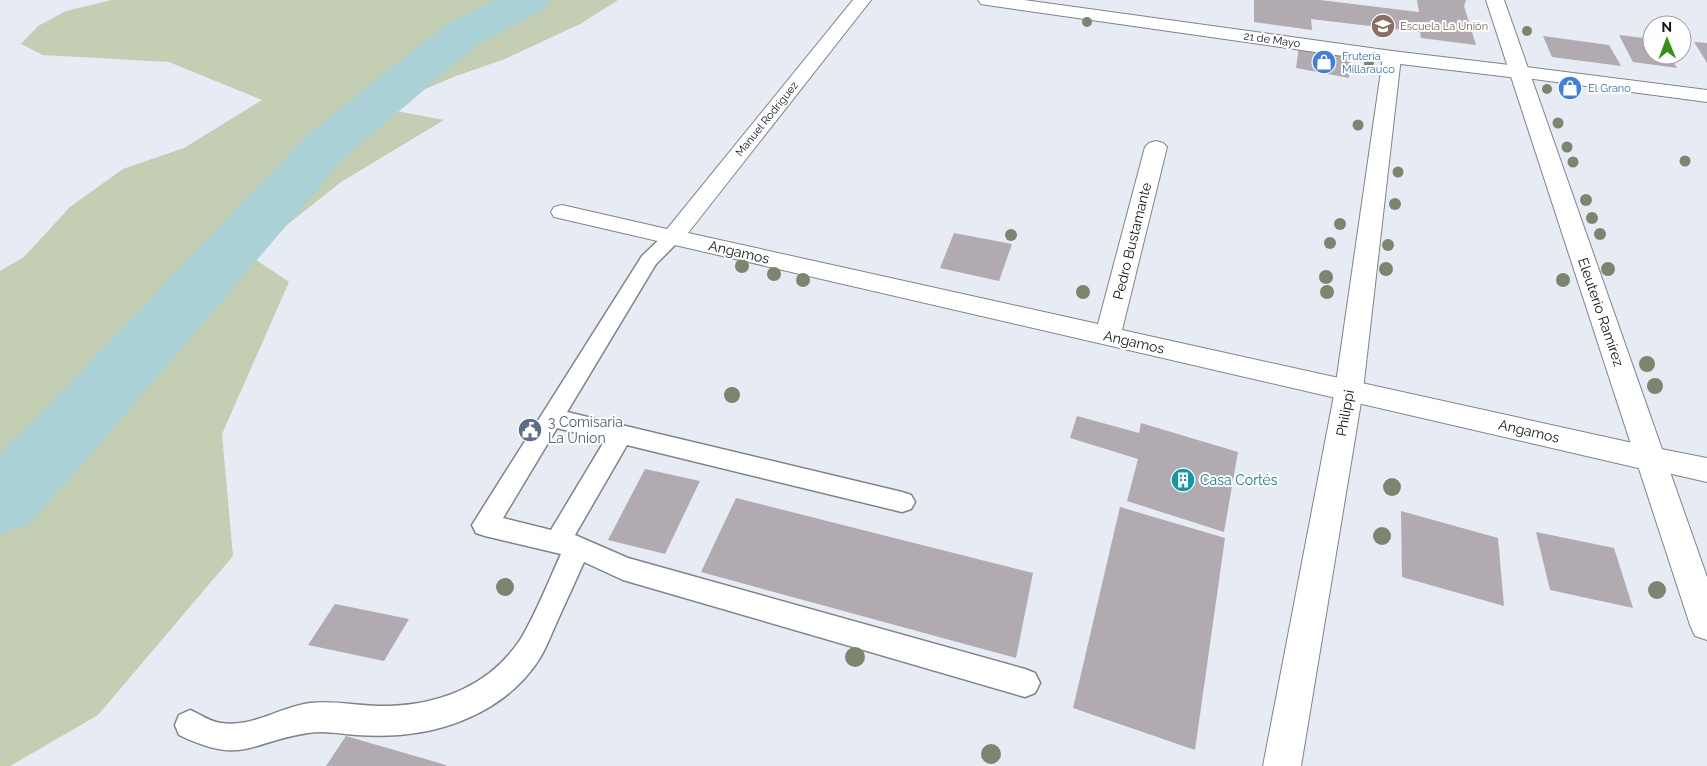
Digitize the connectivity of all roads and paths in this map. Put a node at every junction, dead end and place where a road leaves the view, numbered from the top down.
1 (862, 0) edge
2 (987, 0) edge
3 (1495, 0) edge
4 (1055, 4) edge
5 (1392, 57) junction
6 (1518, 72) junction
7 (1707, 96) edge
8 (1156, 148) dead end
9 (562, 212) dead end
10 (672, 237) junction
11 (1108, 336) junction
12 (1349, 390) junction
13 (553, 418) junction
14 (621, 434) junction
15 (1651, 459) junction
16 (1707, 470) edge
17 (902, 502) dead end
18 (568, 545) junction
19 (1707, 625) edge
20 (1025, 683) dead end
21 (190, 725) dead end
22 (1282, 766) edge

1 - 10 street, Manuel Rodríguez
2 - 4 street, 21 de Mayo
3 - 6 street, Eleuterio Ramírez
4 - 5 street, 21 de Mayo
5 - 6 street, 21 de Mayo
5 - 12 street, Philippi
6 - 7 street, 21 de Mayo
6 - 15 street, Eleuterio Ramírez
8 - 11 street, Pedro Bustamante
9 - 10 street, Angamos
10 - 11 street, Angamos
10 - 13 lane
11 - 12 street, Angamos
12 - 15 street, Angamos
12 - 22 street, Philippi
13 - 14 lane
13 - 18 lane
14 - 17 lane
14 - 18 lane
15 - 16 street, Angamos
15 - 19 street, Eleuterio Ramírez
18 - 20 lane
18 - 21 lane

